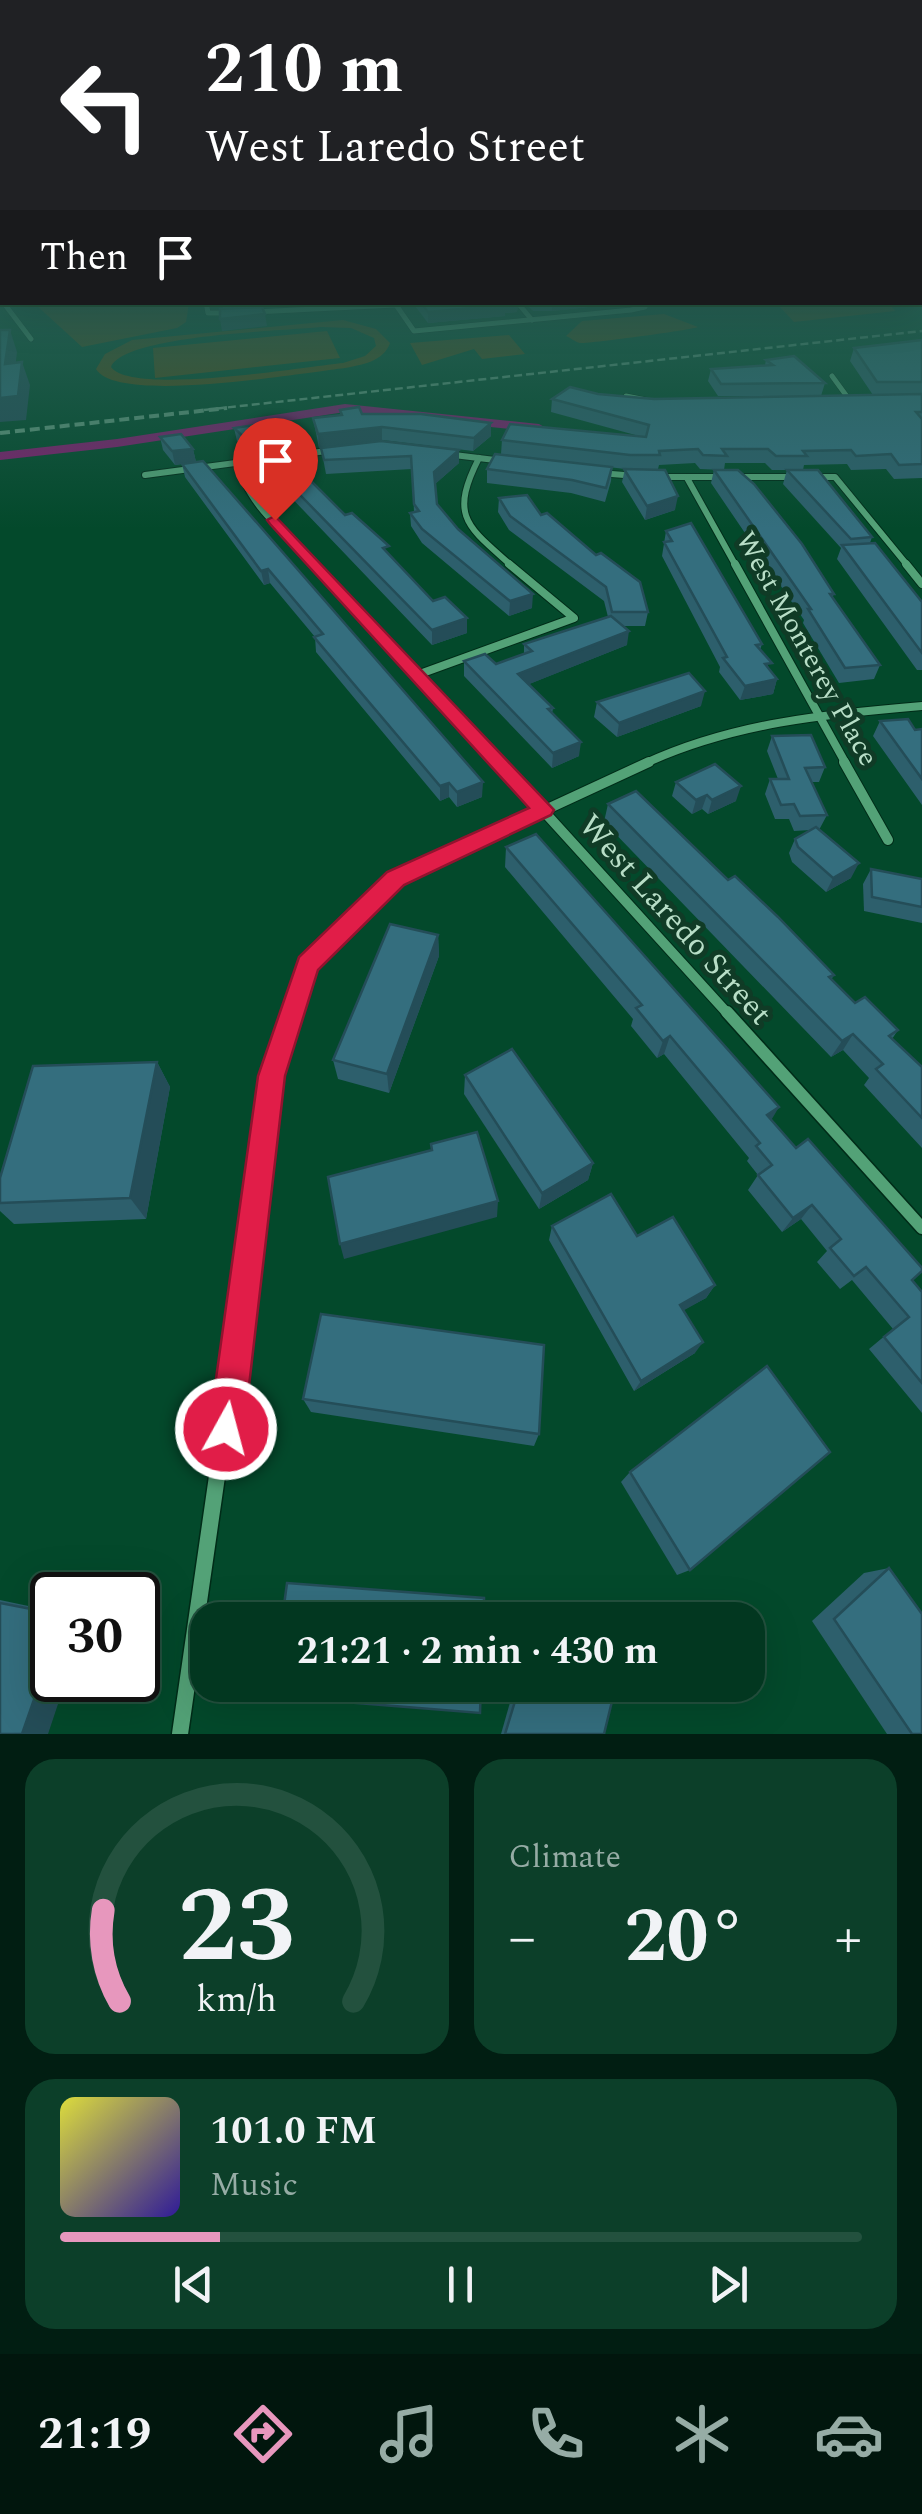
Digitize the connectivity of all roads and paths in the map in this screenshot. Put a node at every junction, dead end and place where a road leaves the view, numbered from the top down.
1 (832, 376) dead end
2 (626, 396) edge
3 (869, 401) edge
4 (832, 402) edge
5 (851, 402) junction
6 (660, 403) edge
7 (347, 448) edge
8 (431, 452) edge
9 (479, 458) junction
10 (516, 463) edge
11 (239, 464) junction
12 (590, 472) edge
13 (145, 474) dead end
14 (688, 478) junction
15 (922, 584) edge
16 (417, 675) junction
17 (922, 706) edge
18 (820, 714) junction
19 (544, 810) junction
20 (888, 840) dead end
21 (922, 1228) edge
22 (180, 1734) edge

1 - 5 street
2 - 6 street
3 - 5 street
4 - 5 street
7 - 11 street
8 - 9 street
9 - 10 street
9 - 16 street
11 - 13 street
11 - 16 street, West Laredo Street
12 - 14 street
14 - 15 street
14 - 18 street, West Monterey Place
16 - 19 street, West Laredo Street
17 - 18 street
18 - 19 street
18 - 20 street, West Monterey Place
19 - 21 street, West Laredo Street
19 - 22 street

